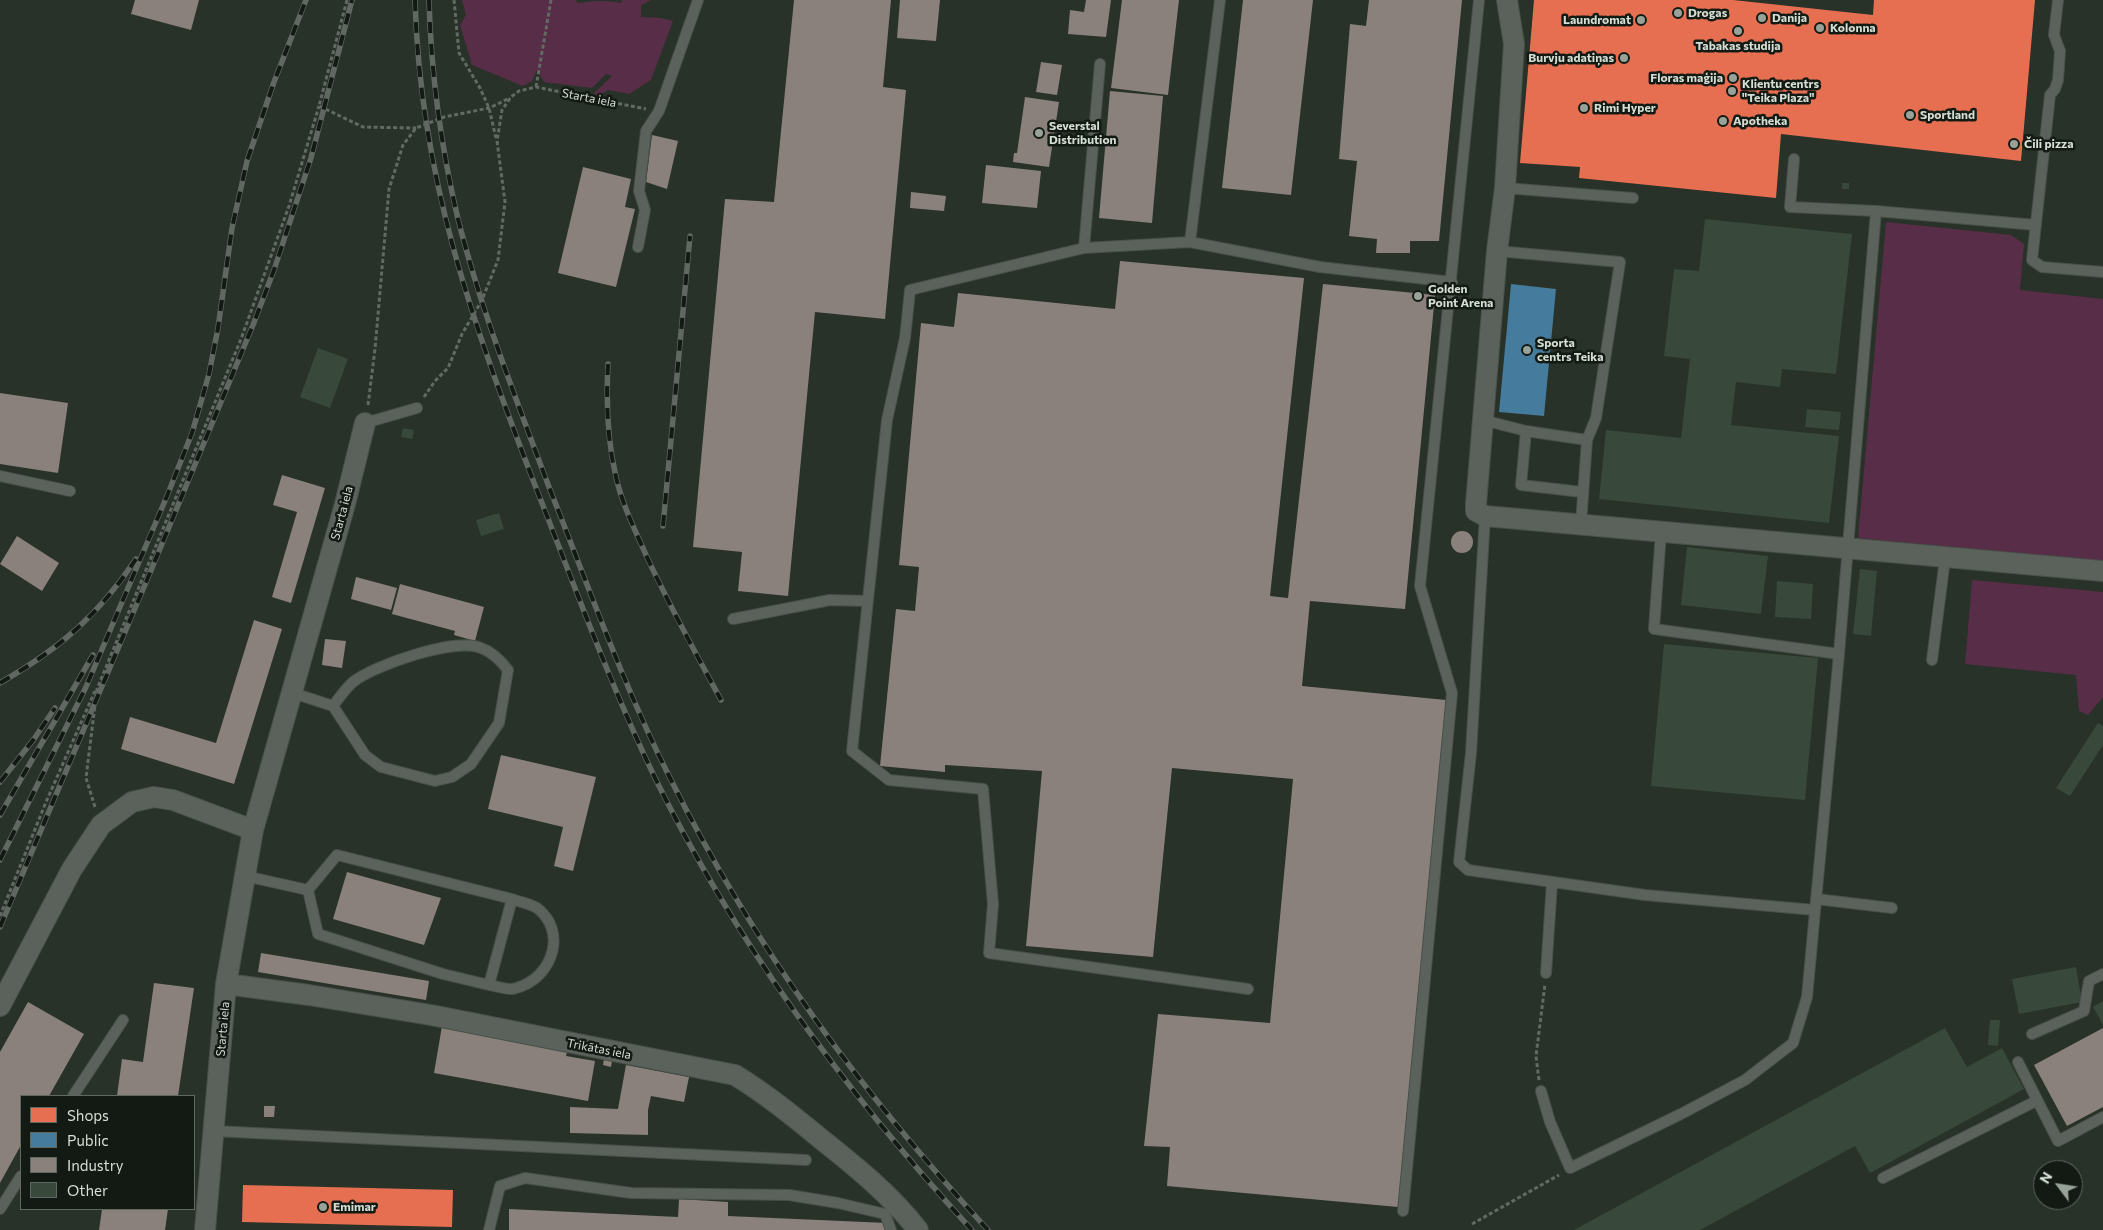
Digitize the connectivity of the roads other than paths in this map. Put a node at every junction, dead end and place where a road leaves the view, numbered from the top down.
1 (698, 0) edge
2 (1220, 0) edge
3 (1480, 0) edge
4 (1507, 0) edge
5 (2058, 0) edge
6 (1100, 64) dead end
7 (1794, 160) dead end
8 (1505, 188) junction
9 (1633, 198) dead end
10 (1876, 211) junction
11 (2036, 225) junction
12 (1190, 242) junction
13 (638, 247) dead end
14 (1084, 248) junction
15 (1497, 251) junction
16 (2103, 272) edge
17 (1452, 282) junction
18 (417, 408) road end
19 (1483, 420) junction
20 (365, 423) joint
21 (1526, 431) junction
22 (1587, 440) junction
23 (0, 476) edge
24 (70, 490) dead end
25 (1582, 492) junction
26 (1485, 516) junction
27 (1581, 524) junction
28 (1661, 532) junction
29 (1847, 549) junction
30 (1945, 558) junction
31 (2103, 572) edge
32 (867, 601) junction
33 (733, 619) dead end
34 (1839, 654) junction
35 (1932, 660) dead end
36 (292, 693) junction
37 (333, 706) junction
38 (253, 830) junction
39 (245, 876) junction
40 (1552, 883) junction
41 (308, 890) junction
42 (512, 899) junction
43 (1815, 904) junction
44 (1892, 908) dead end
45 (1546, 973) road end
46 (2103, 974) edge
47 (226, 984) junction
48 (489, 985) junction
49 (1248, 990) dead end
50 (0, 1006) edge
51 (122, 1020) dead end
52 (2032, 1034) dead end
53 (2018, 1062) dead end
54 (1541, 1091) road end
55 (74, 1095) edge
56 (2036, 1101) junction
57 (2103, 1117) edge
58 (214, 1131) junction
59 (806, 1160) dead end
60 (20, 1178) edge
61 (1882, 1178) dead end
62 (0, 1209) edge
63 (1403, 1210) dead end
64 (205, 1230) edge
65 (489, 1230) edge
66 (892, 1230) edge
67 (918, 1230) edge

1 - 13 lane
2 - 12 lane
3 - 17 lane
4 - 8 street
5 - 11 lane
6 - 14 lane
7 - 10 lane
8 - 9 lane
8 - 15 street
10 - 11 lane
10 - 29 lane
11 - 16 lane
12 - 14 lane
12 - 17 lane
14 - 32 lane
15 - 19 street
15 - 22 lane
17 - 63 lane
18 - 20 lane
19 - 21 lane
19 - 26 street
20 - 36 street, Starta iela
21 - 22 lane
21 - 25 lane
22 - 25 lane
23 - 24 lane
25 - 27 lane
26 - 27 street
26 - 40 lane
27 - 28 street
28 - 29 street
28 - 34 lane
29 - 30 street
29 - 34 lane
30 - 31 street
30 - 35 lane
32 - 33 lane
32 - 49 lane
34 - 43 lane
36 - 37 lane
36 - 38 street, Starta iela
37 - 37 lane
38 - 39 street, Starta iela
38 - 50 street
39 - 41 lane
39 - 47 street, Starta iela
40 - 43 lane
40 - 45 lane
41 - 42 lane
41 - 48 lane
42 - 48 lane
42 - 48 lane
43 - 44 lane
43 - 54 lane
46 - 52 lane
47 - 58 street, Starta iela
47 - 67 street, Trikātas iela
51 - 55 lane
53 - 56 lane
56 - 57 lane
56 - 61 lane
58 - 59 lane
58 - 64 street, Starta iela
60 - 62 lane
65 - 66 lane

